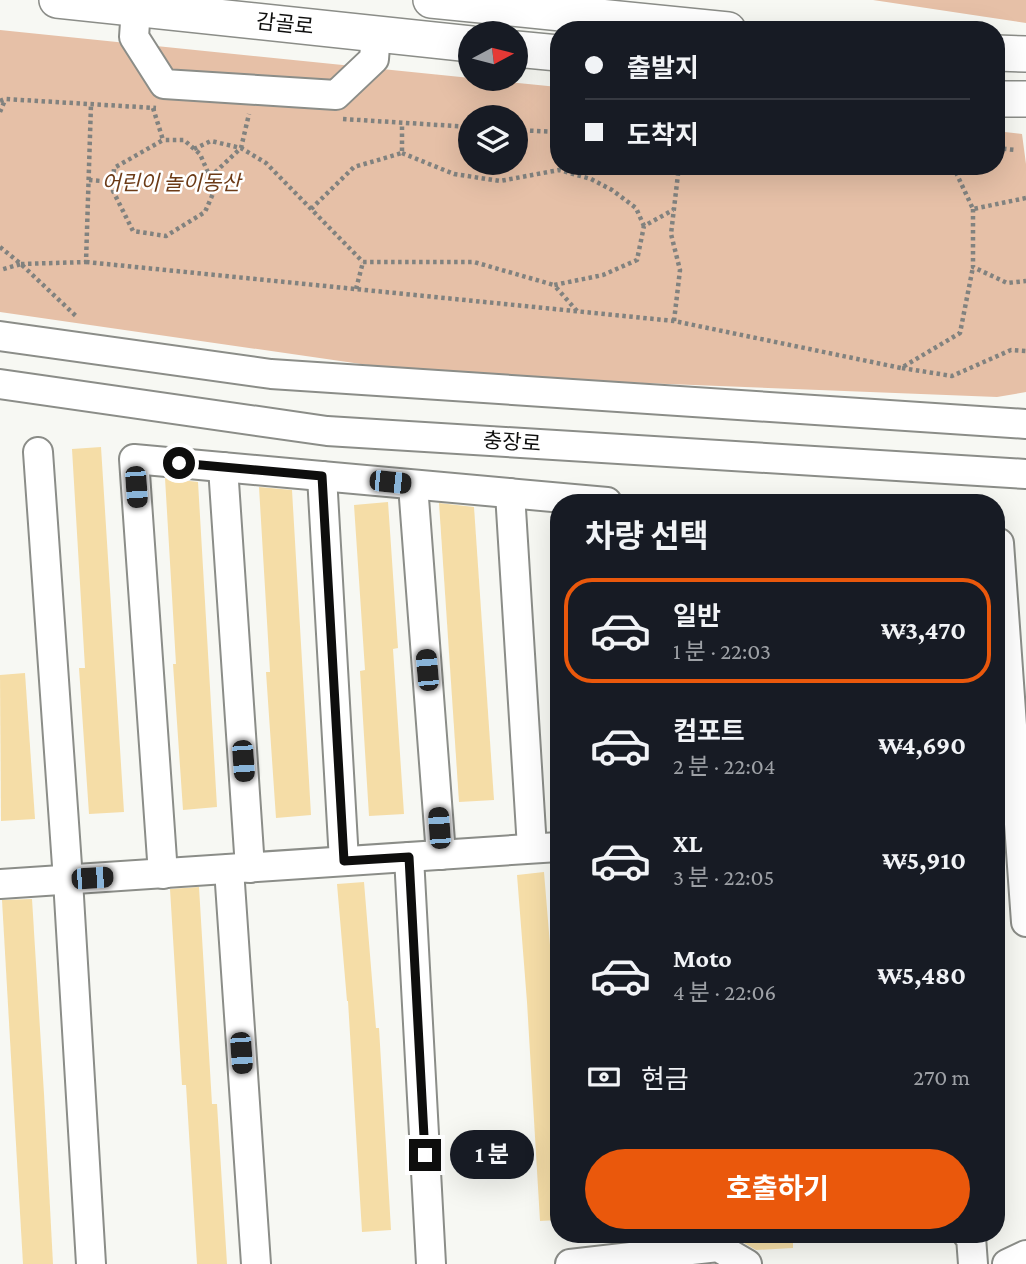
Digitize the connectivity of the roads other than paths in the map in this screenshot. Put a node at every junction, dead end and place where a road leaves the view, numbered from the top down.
1 (57, 0) edge
2 (431, 0) edge
3 (136, 8) junction
4 (608, 8) edge
5 (679, 21) edge
6 (376, 34) junction
7 (458, 43) edge
8 (528, 50) edge
9 (550, 52) edge
10 (1005, 53) edge
11 (1026, 54) edge
12 (1005, 99) edge
13 (1026, 99) edge
14 (0, 336) edge
15 (0, 384) edge
16 (1026, 424) edge
17 (38, 452) dead end
18 (223, 467) junction
19 (1026, 474) edge
20 (322, 476) junction
21 (413, 485) junction
22 (510, 494) junction
23 (550, 497) edge
24 (1005, 660) edge
25 (1013, 816) edge
26 (545, 848) edge
27 (441, 855) junction
28 (409, 857) junction
29 (344, 861) junction
30 (240, 868) junction
31 (163, 874) junction
32 (68, 880) junction
33 (0, 884) edge
34 (1026, 922) edge
35 (971, 1243) edge
36 (618, 1246) edge
37 (1026, 1255) edge
38 (91, 1264) edge
39 (256, 1264) edge
40 (431, 1264) edge
41 (570, 1264) edge
42 (747, 1264) edge
43 (973, 1264) edge
44 (1007, 1264) edge

1 - 3 main road, 감골로
2 - 4 main road
3 - 6 main road, 감골로
3 - 6 street
4 - 5 main road
6 - 7 main road, 감골로
8 - 9 main road
10 - 11 main road
12 - 13 main road
14 - 16 street
15 - 19 street, 충장로
17 - 32 street
18 - 20 street
18 - 30 street
18 - 31 street
20 - 21 street
20 - 29 street
21 - 22 street
21 - 27 street
22 - 23 street
22 - 26 street
24 - 25 street
25 - 34 street
26 - 27 street
27 - 28 street
28 - 29 street
28 - 40 street
29 - 30 street
30 - 31 street
30 - 39 street
31 - 32 street
32 - 33 street
32 - 38 street
35 - 43 street
36 - 41 street
36 - 42 street
37 - 44 street

